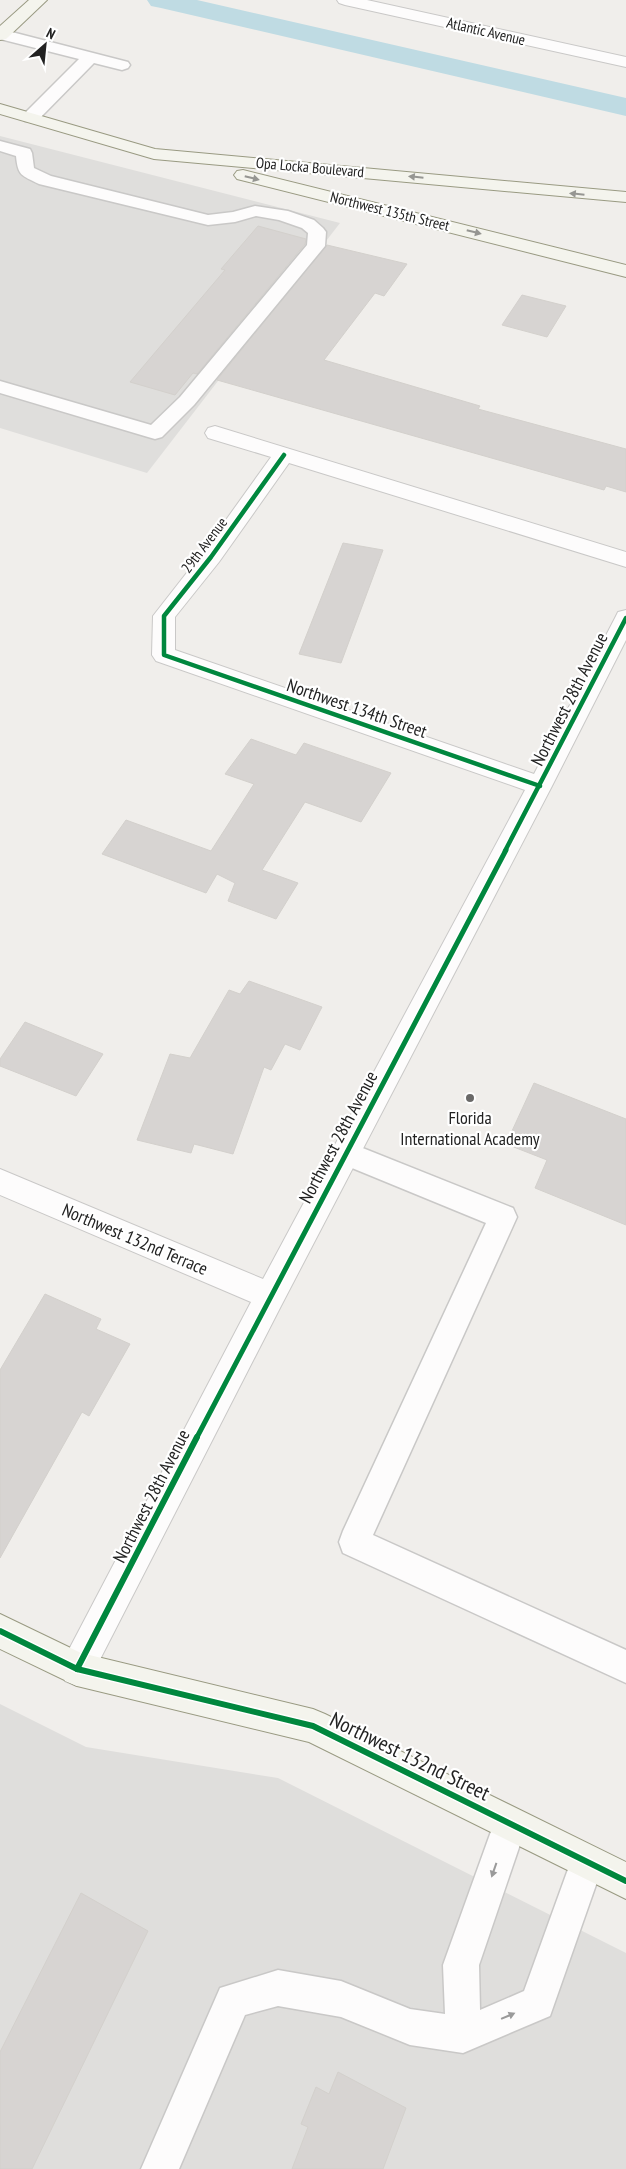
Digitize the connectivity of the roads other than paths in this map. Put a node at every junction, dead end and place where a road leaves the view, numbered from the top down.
1 (39, 0) edge
2 (345, 0) edge
3 (0, 34) edge
4 (90, 57) junction
5 (626, 62) edge
6 (122, 65) dead end
7 (0, 109) edge
8 (30, 117) junction
9 (0, 146) edge
10 (154, 154) junction
11 (626, 197) edge
12 (626, 271) edge
13 (0, 386) edge
14 (215, 433) dead end
15 (284, 455) junction
16 (626, 560) edge
17 (626, 618) edge
18 (164, 655) joint
19 (540, 786) junction
20 (345, 1153) junction
21 (0, 1182) edge
22 (270, 1296) junction
23 (0, 1631) edge
24 (626, 1667) edge
25 (77, 1669) junction
26 (510, 1824) junction
27 (587, 1862) junction
28 (626, 1881) edge
29 (463, 2035) junction
30 (160, 2169) edge

1 - 3 main road
2 - 5 street, Atlantic Avenue
3 - 4 lane
4 - 6 lane
4 - 8 lane
7 - 8 main road, Opa Locka Boulevard
8 - 10 main road, Opa Locka Boulevard
9 - 13 lane
11 -> 10 main road, Opa Locka Boulevard
10 -> 12 main road, Northwest 135th Street
14 - 15 street
15 - 16 street
15 - 18 street, 29th Avenue
17 - 19 street, Northwest 28th Avenue
18 - 19 street, Northwest 134th Street
19 - 20 street, Northwest 28th Avenue
20 - 22 street, Northwest 28th Avenue
20 - 24 lane
21 - 22 street, Northwest 132nd Terrace
22 - 25 street, Northwest 28th Avenue
23 - 25 main road, Northwest 132nd Street
25 - 26 main road, Northwest 132nd Street
26 - 27 main road, Northwest 132nd Street
26 -> 29 lane
27 - 28 main road, Northwest 132nd Street
29 -> 27 lane
29 - 30 lane

